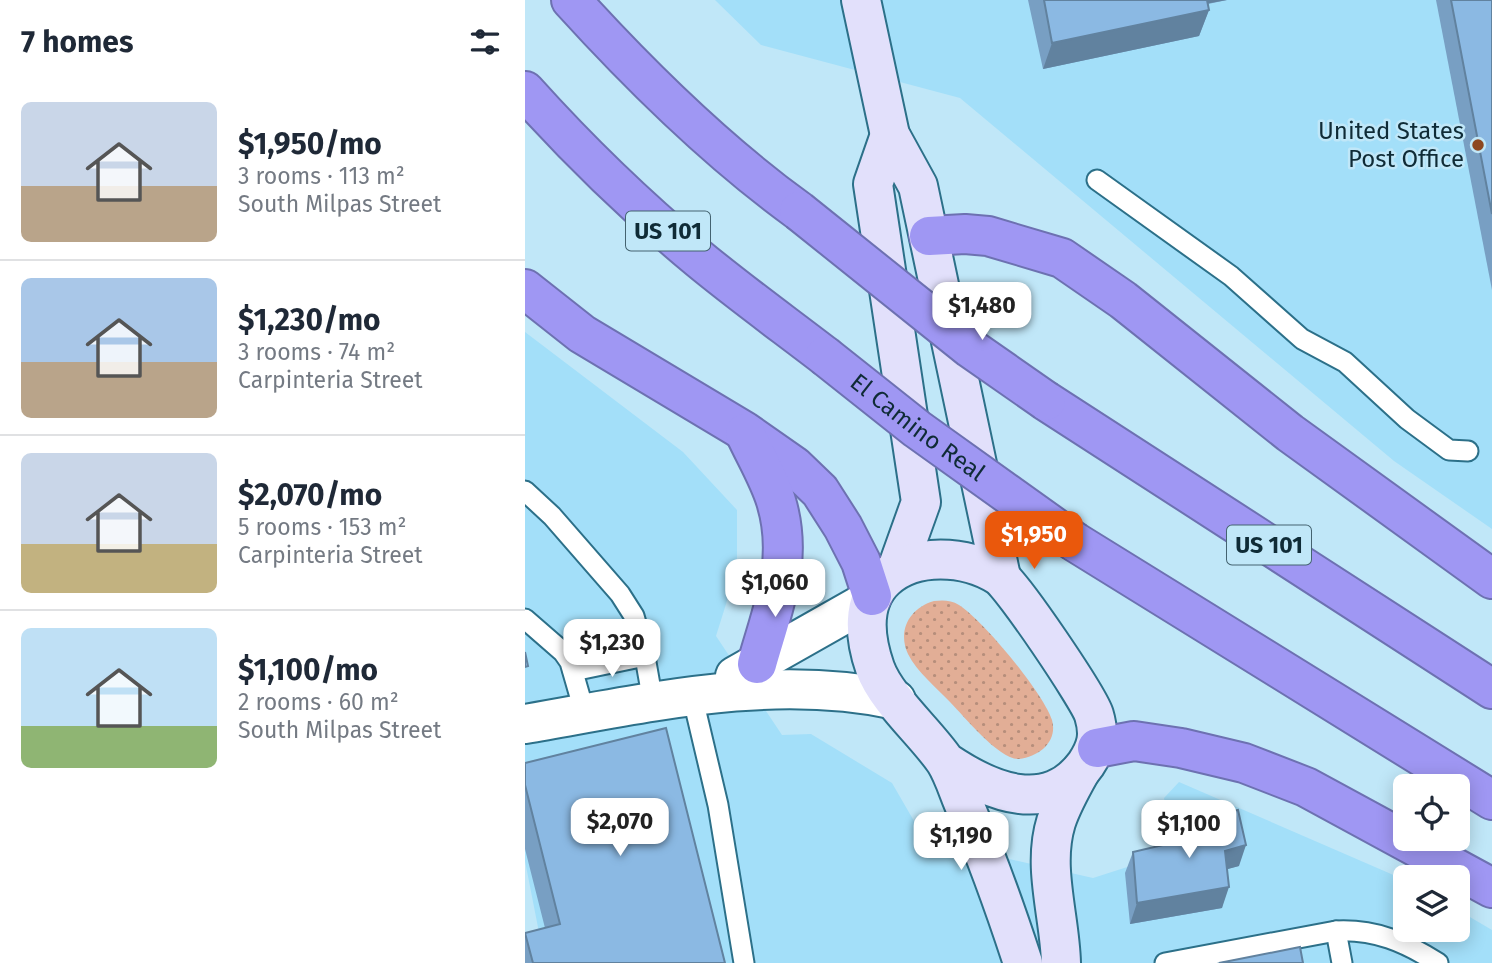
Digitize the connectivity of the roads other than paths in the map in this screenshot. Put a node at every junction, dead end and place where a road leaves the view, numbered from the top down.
1 (861, 0) edge
2 (581, 10) edge
3 (525, 91) edge
4 (890, 135) junction
5 (1097, 180) dead end
6 (929, 236) junction
7 (525, 289) edge
8 (744, 431) junction
9 (1468, 451) dead end
10 (525, 491) edge
11 (897, 569) junction
12 (1001, 576) junction
13 (1492, 579) edge
14 (871, 597) junction
15 (525, 619) edge
16 (645, 656) junction
17 (757, 664) junction
18 (573, 671) junction
19 (1492, 689) edge
20 (701, 694) junction
21 (896, 700) junction
22 (653, 702) junction
23 (585, 714) junction
24 (525, 724) edge
25 (1089, 760) junction
26 (946, 762) junction
27 (1492, 800) edge
28 (1492, 888) edge
29 (1336, 931) junction
30 (744, 963) edge
31 (1023, 963) edge
32 (1061, 963) edge
33 (1165, 963) edge
34 (1342, 963) edge
35 (1438, 963) edge

1 - 4 main road
2 - 19 highway, US 101, bridge
3 - 27 highway, El Camino Real / US 101, bridge
4 - 6 main road
4 - 11 main road
5 - 9 lane
6 - 12 main road
6 - 13 highway
7 - 8 highway
8 - 14 highway
8 - 17 highway
10 - 16 lane
11 - 12 main road
11 - 14 main road
12 - 25 main road
14 - 17 street
14 - 21 main road
15 - 18 lane
16 - 18 lane
16 - 22 lane
17 - 20 street
18 - 23 lane
20 - 21 street
20 - 22 street
20 - 30 lane
21 - 26 main road
22 - 23 street
23 - 24 street
25 - 26 main road
25 - 28 highway
25 - 32 main road
26 - 31 main road
29 - 33 lane
29 - 34 lane
29 - 35 lane

